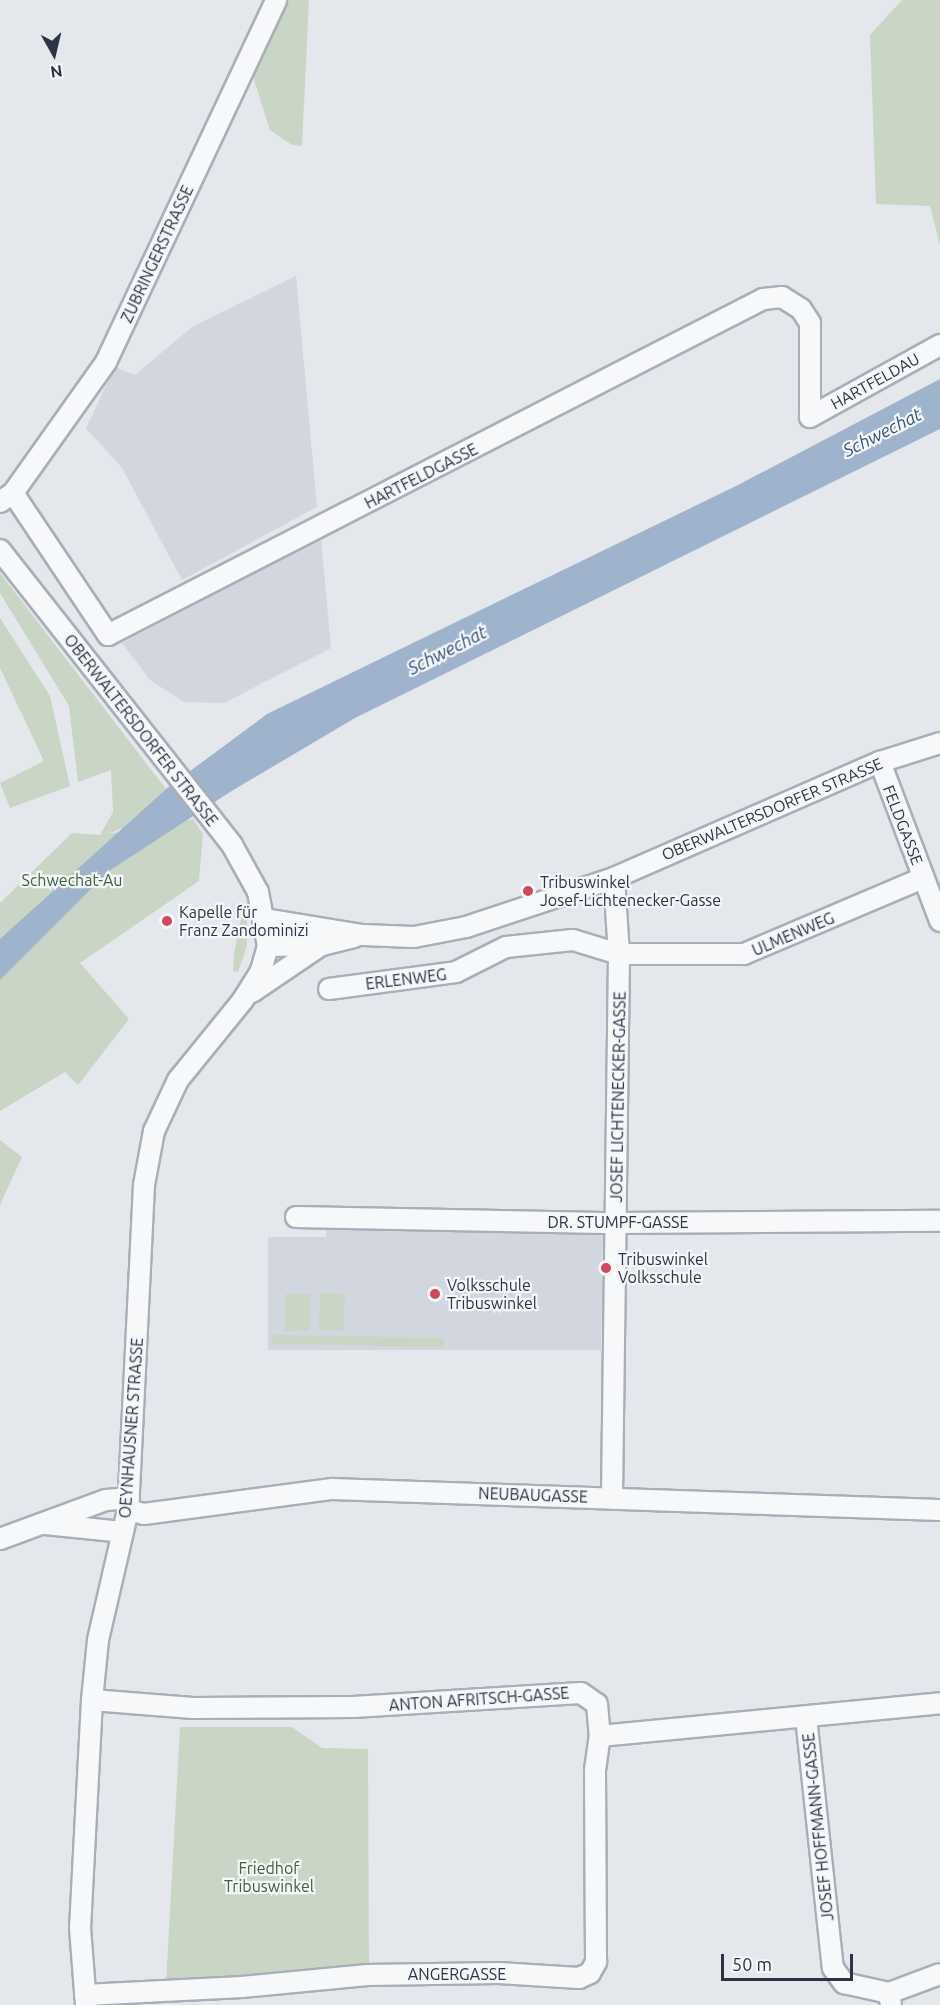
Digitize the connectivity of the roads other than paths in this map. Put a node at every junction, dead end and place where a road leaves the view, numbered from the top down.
1 (276, 0) edge
2 (940, 345) edge
3 (810, 417) joint
4 (6, 498) edge
5 (0, 550) edge
6 (940, 743) edge
7 (879, 762) junction
8 (614, 878) junction
9 (923, 878) junction
10 (265, 919) junction
11 (940, 921) edge
12 (363, 935) junction
13 (322, 945) junction
14 (268, 946) junction
15 (619, 954) junction
16 (329, 989) dead end
17 (243, 1000) junction
18 (296, 1217) dead end
19 (940, 1221) edge
20 (616, 1223) junction
21 (612, 1497) junction
22 (129, 1504) junction
23 (940, 1510) edge
24 (36, 1524) junction
25 (122, 1532) junction
26 (0, 1539) edge
27 (92, 1700) junction
28 (940, 1703) edge
29 (806, 1716) junction
30 (600, 1736) junction
31 (940, 1974) edge
32 (890, 1999) edge
33 (86, 2000) edge

1 - 4 street, ZUBRINGERSTRASSE
2 - 3 street, HARTFELDAU
3 - 4 street, HARTFELDGASSE
5 - 10 street, OBERWALTERSDORFER STRASSE
6 - 7 street, OBERWALTERSDORFER STRASSE
7 - 8 street, OBERWALTERSDORFER STRASSE
7 - 9 street, FELDGASSE
8 - 12 street, OBERWALTERSDORFER STRASSE
8 - 15 street, JOSEF LICHTENECKER-GASSE
9 - 11 street, FELDGASSE
9 - 15 street, ULMENWEG
10 - 12 street
10 - 14 street, OEYNHAUSNER STRASSE
12 - 13 street
13 - 14 street
13 - 17 street
14 - 17 street, OEYNHAUSNER STRASSE
15 - 16 street, ERLENWEG
15 - 20 street, JOSEF LICHTENECKER-GASSE
17 - 22 street, OEYNHAUSNER STRASSE
18 - 20 street, DR. STUMPF-GASSE
19 - 20 street, DR. STUMPF-GASSE
20 - 21 street, JOSEF LICHTENECKER-GASSE
21 - 22 street, NEUBAUGASSE
21 - 23 street, NEUBAUGASSE
22 - 24 street, NEUBAUGASSE
22 - 25 street, OEYNHAUSNER STRASSE
24 - 25 street
24 - 26 street, NEUBAUGASSE
25 - 27 street, OEYNHAUSNER STRASSE
27 - 30 street, ANTON AFRITSCH-GASSE
27 - 33 street, OEYNHAUSNER STRASSE
28 - 29 street
29 - 30 street
29 - 32 street, JOSEF HOFFMANN-GASSE
30 - 33 street, ANGERGASSE
31 - 32 street

